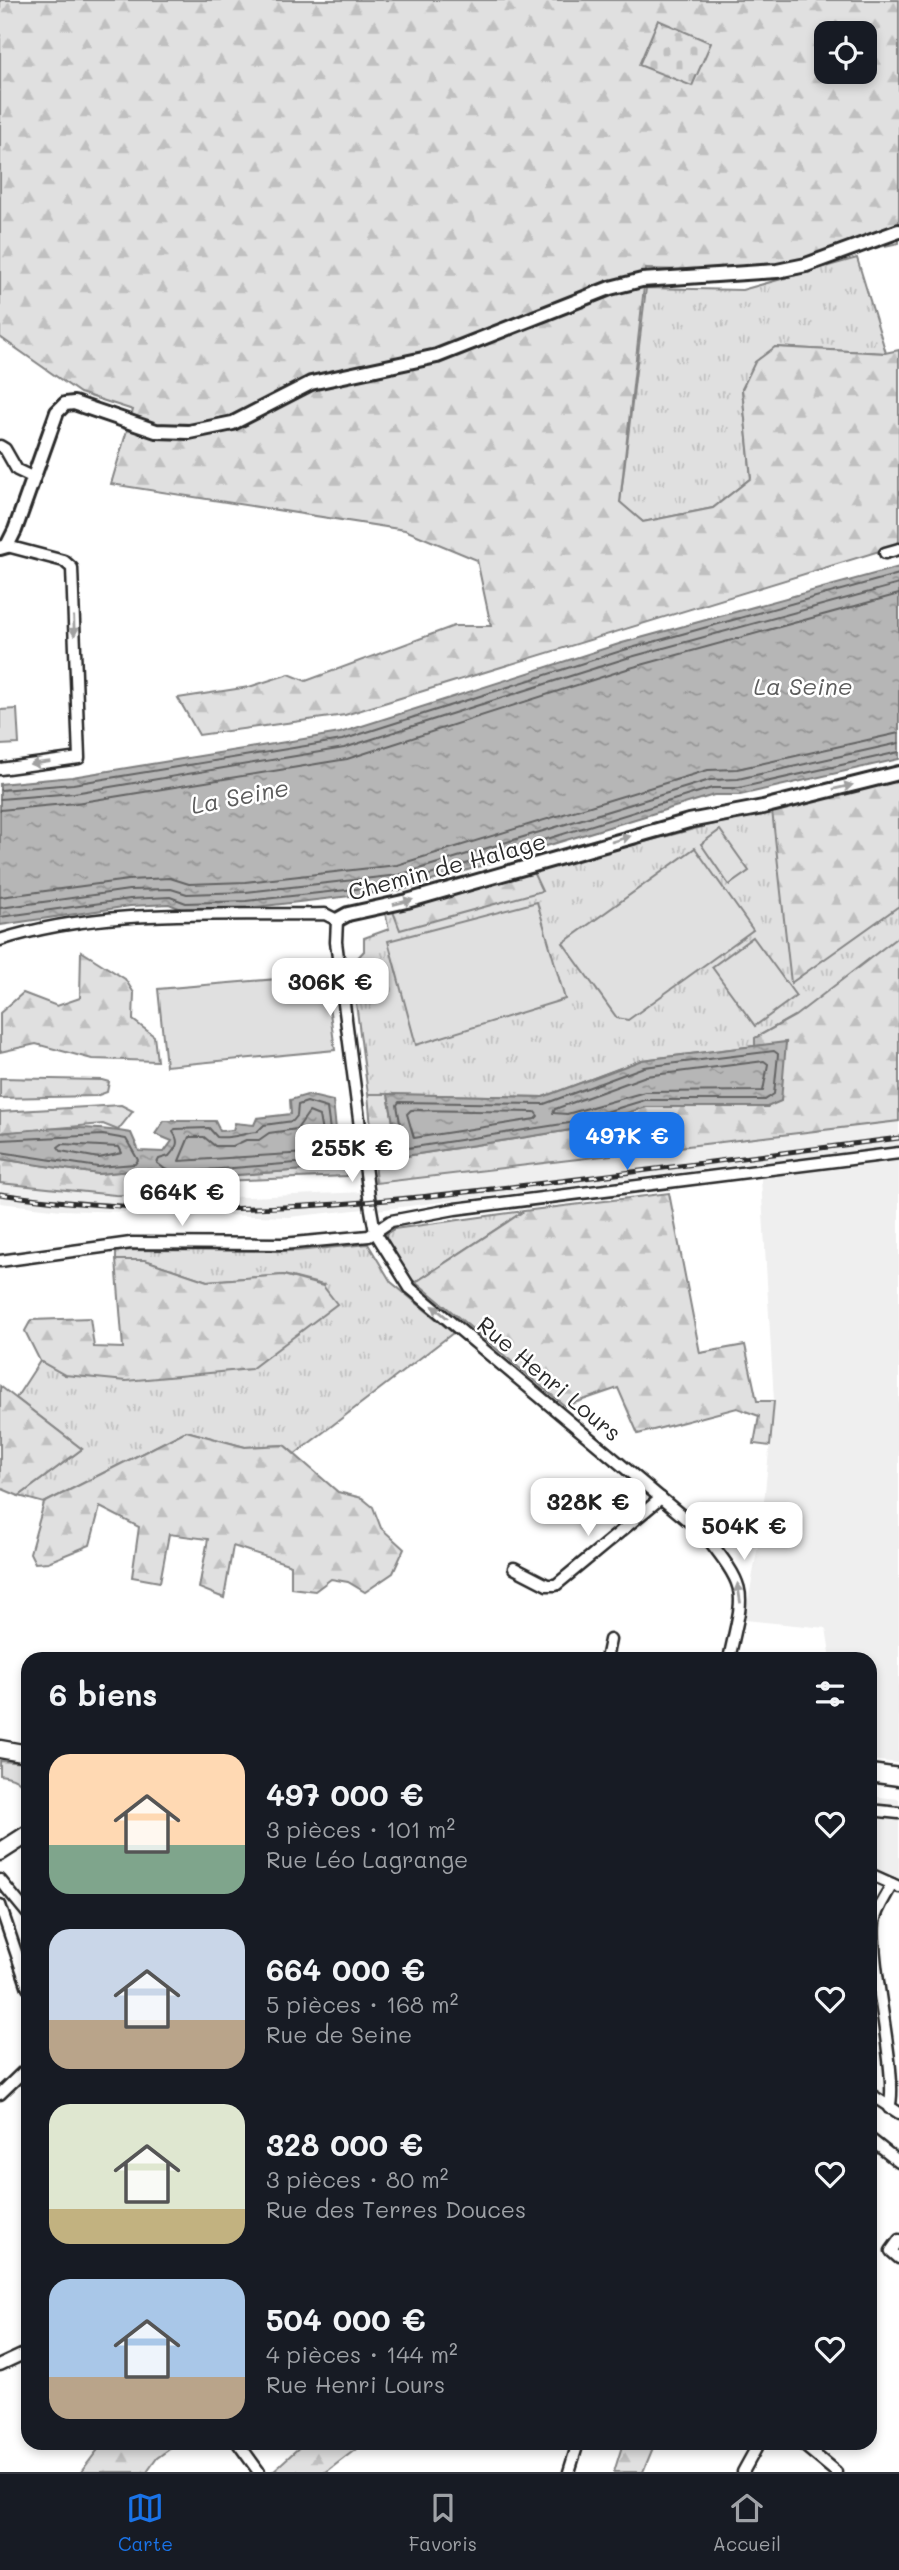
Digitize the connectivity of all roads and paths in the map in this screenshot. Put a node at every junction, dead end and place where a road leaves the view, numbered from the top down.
1 (899, 231) edge
2 (0, 446) edge
3 (34, 478) junction
4 (4, 547) edge
5 (899, 549) edge
6 (886, 553) dead end
7 (0, 769) edge
8 (899, 773) edge
9 (337, 920) junction
10 (0, 940) edge
11 (899, 1153) edge
12 (375, 1232) junction
13 (0, 1261) edge
14 (661, 1498) junction
15 (514, 1568) dead end
16 (610, 1640) dead end
17 (607, 1652) edge
18 (730, 1652) edge
19 (0, 1749) edge
20 (21, 1753) edge
21 (877, 1774) edge
22 (899, 1777) edge
23 (877, 1811) edge
24 (899, 1813) edge
25 (21, 1838) edge
26 (0, 1852) edge
27 (877, 1877) edge
28 (0, 1880) edge
29 (897, 1885) edge
30 (0, 1905) edge
31 (21, 1906) edge
32 (877, 1916) edge
33 (21, 1967) edge
34 (877, 1996) edge
35 (894, 2048) edge
36 (21, 2074) edge
37 (0, 2094) edge
38 (877, 2099) edge
39 (889, 2108) junction
40 (899, 2113) edge
41 (877, 2145) edge
42 (899, 2162) edge
43 (899, 2240) edge
44 (899, 2258) edge
45 (21, 2355) edge
46 (0, 2365) edge
47 (243, 2450) edge
48 (576, 2450) edge
49 (755, 2450) edge
50 (809, 2450) edge
51 (259, 2472) edge
52 (569, 2472) edge
53 (743, 2472) edge
54 (836, 2472) edge

1 - 3 street
2 - 3 street
3 - 4 street
4 -> 7 street
5 - 6 street
9 -> 8 street, Chemin de Halage
9 - 10 street, Chemin de Halage
9 - 12 street
11 - 12 street
12 - 13 street
14 -> 12 street, Rue Henri Lours
14 - 15 street
18 -> 14 street, Rue Henri Lours
16 - 17 street
19 - 20 main road
21 - 22 main road
23 - 24 street
25 - 26 main road
27 - 29 street
28 - 31 street
29 - 32 street
30 - 33 street
34 - 35 street
35 - 39 street
36 - 37 street
38 - 39 street
39 - 40 street
41 - 42 street
43 - 44 street
45 - 46 street
47 - 51 street
48 - 52 street
49 - 53 street
50 - 54 street

